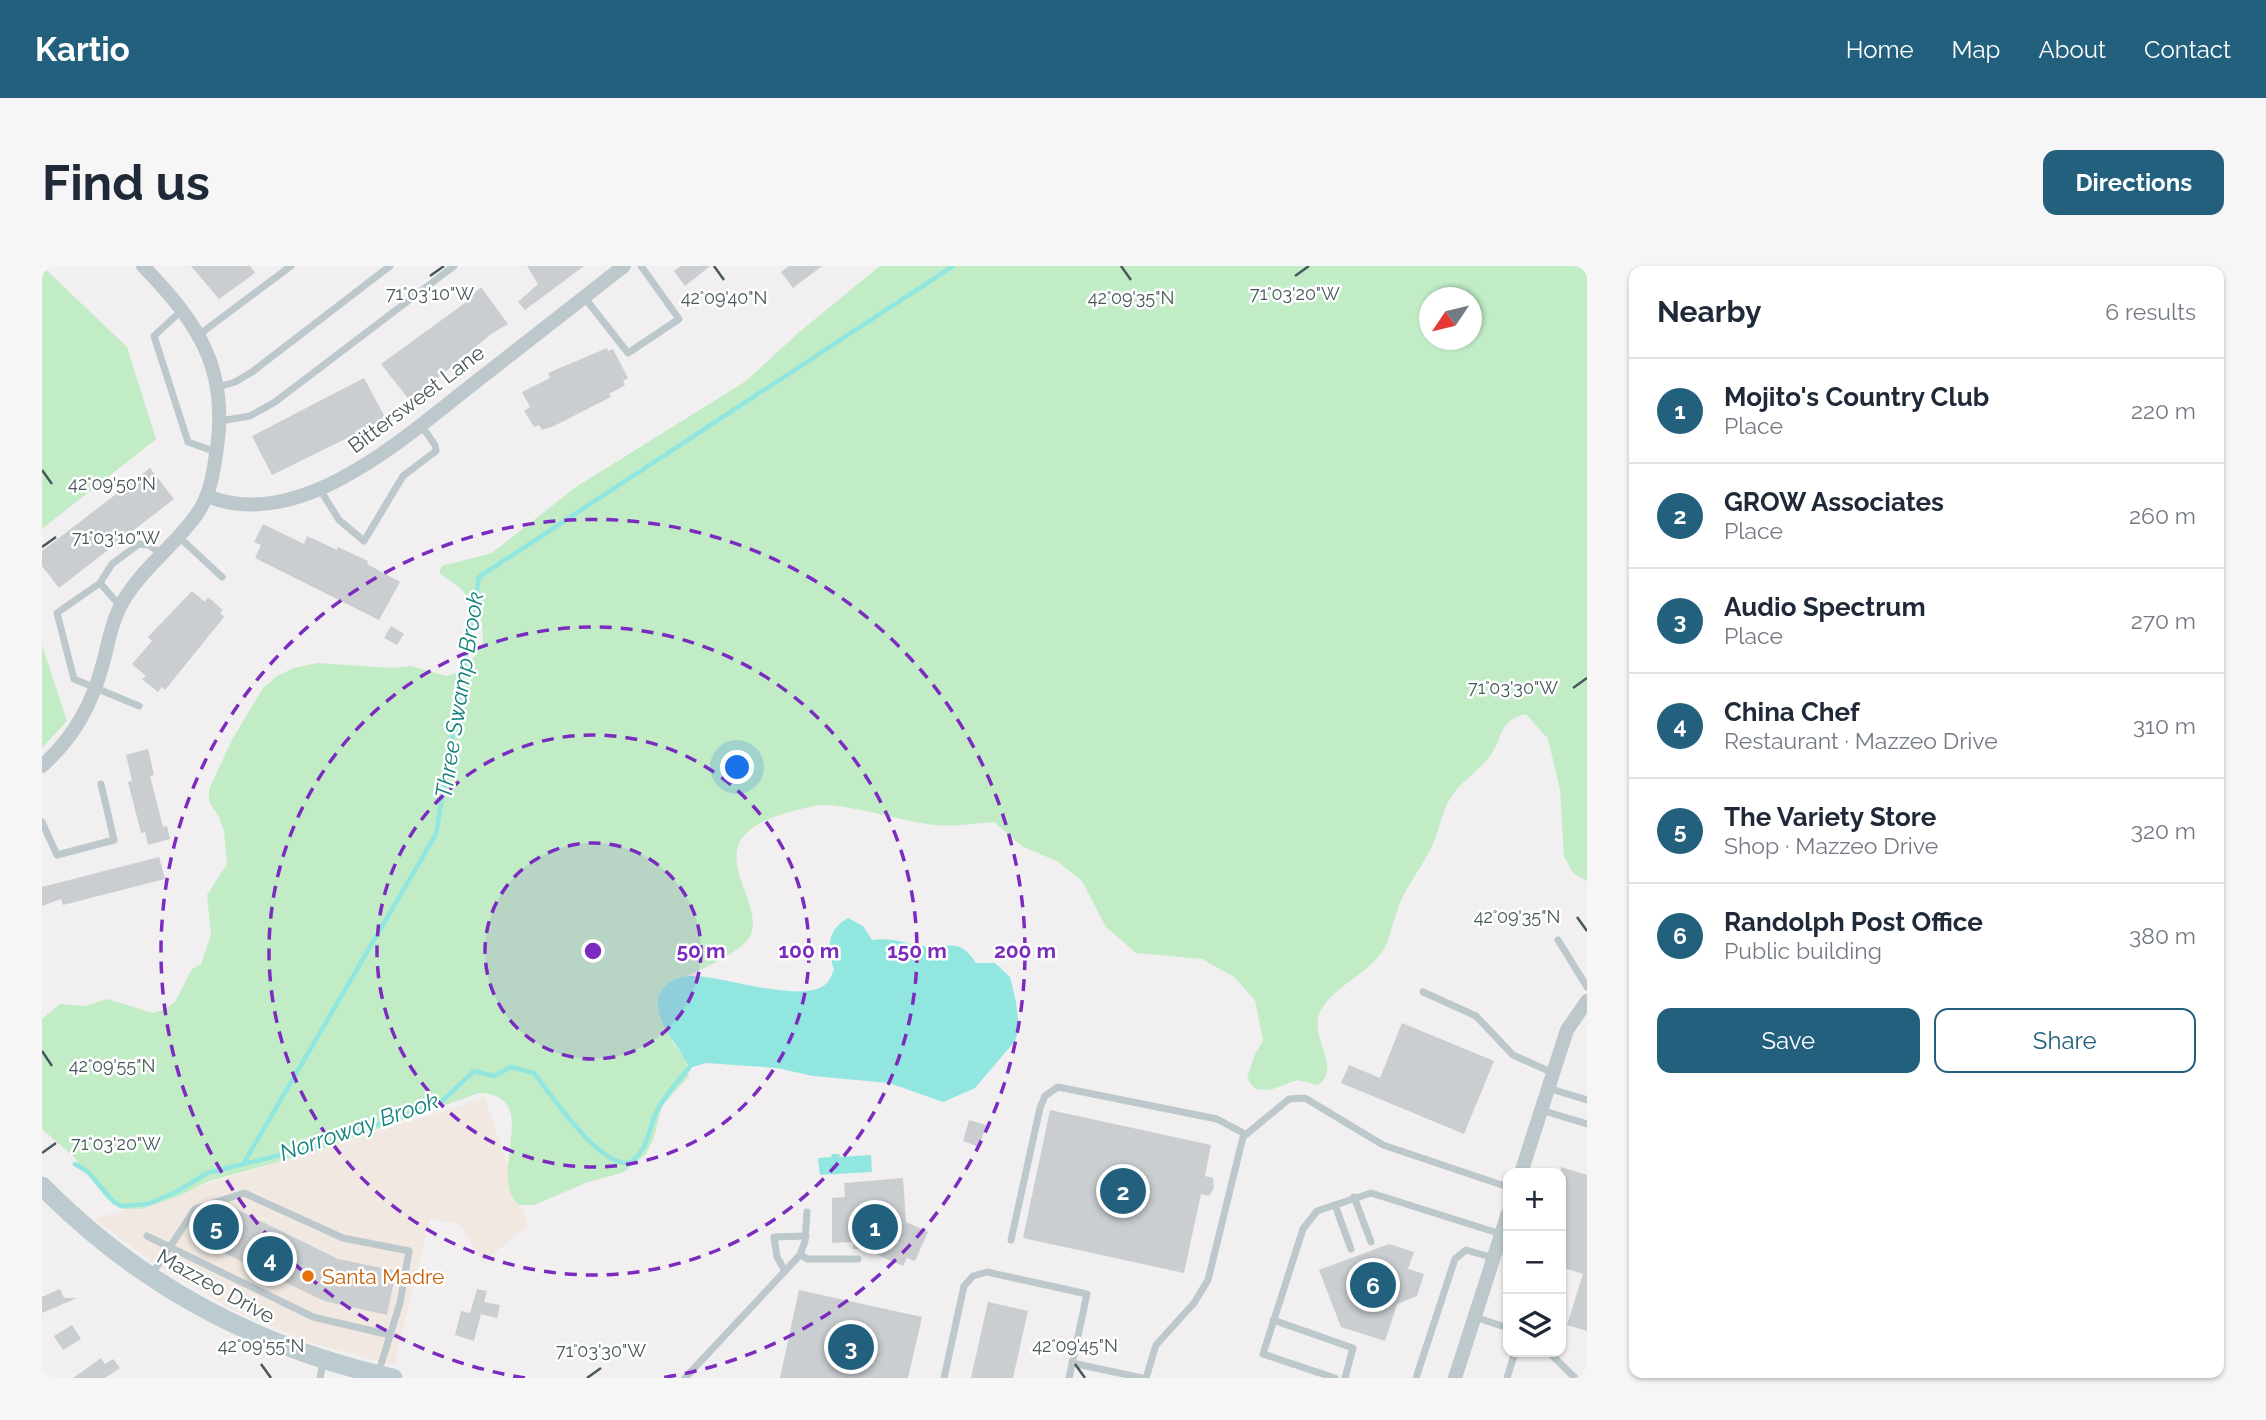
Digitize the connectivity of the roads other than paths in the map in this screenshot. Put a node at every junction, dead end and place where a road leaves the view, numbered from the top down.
1 (143, 266) edge
2 (274, 266) edge
3 (290, 266) edge
4 (390, 266) edge
5 (454, 266) edge
6 (624, 266) edge
7 (641, 266) edge
8 (281, 274) junction
9 (584, 297) junction
10 (183, 310) junction
11 (200, 334) junction
12 (218, 387) junction
13 (220, 421) junction
14 (420, 425) junction
15 (216, 452) junction
16 (319, 488) junction
17 (207, 496) junction
18 (179, 536) junction
19 (162, 555) junction
20 (222, 577) dead end
21 (100, 583) junction
22 (120, 606) junction
23 (96, 687) junction
24 (139, 706) dead end
25 (42, 766) edge
26 (101, 785) dead end
27 (42, 822) edge
28 (1558, 940) dead end
29 (1587, 987) edge
30 (1423, 992) dead end
31 (1587, 1001) edge
32 (1553, 1073) junction
33 (1548, 1088) junction
34 (1587, 1100) edge
35 (1541, 1110) junction
36 (1587, 1124) edge
37 (1245, 1134) junction
38 (1523, 1168) edge
39 (1503, 1185) edge
40 (42, 1186) edge
41 (1354, 1198) junction
42 (1335, 1205) junction
43 (807, 1212) dead end
44 (1503, 1230) edge
45 (1502, 1234) junction
46 (147, 1236) dead end
47 (806, 1236) junction
48 (1011, 1240) dead end
49 (1371, 1242) dead end
50 (169, 1247) junction
51 (1351, 1249) dead end
52 (800, 1255) junction
53 (1494, 1258) junction
54 (858, 1259) dead end
55 (785, 1271) junction
56 (150, 1277) junction
57 (1475, 1317) junction
58 (1273, 1320) junction
59 (1503, 1326) edge
60 (390, 1335) junction
61 (1514, 1357) edge
62 (1554, 1357) edge
63 (1072, 1363) junction
64 (322, 1369) edge
65 (386, 1376) edge
66 (689, 1377) edge
67 (944, 1378) edge
68 (1069, 1378) edge
69 (1144, 1378) edge
70 (1335, 1378) edge
71 (1345, 1378) edge
72 (1416, 1378) edge
73 (1455, 1378) edge
74 (1507, 1378) edge
75 (1576, 1378) edge

1 - 10 street
2 - 8 lane
3 - 8 lane
4 - 12 lane
5 - 13 lane
6 - 9 street, Bittersweet Lane
7 - 9 lane
8 - 11 lane
9 - 14 street, Bittersweet Lane
10 - 11 street
10 - 15 lane
11 - 12 street
12 - 13 street
13 - 15 street
14 - 16 street, Bittersweet Lane
14 - 16 lane
15 - 17 street
16 - 17 street, Bittersweet Lane
17 - 18 street
18 - 19 street
18 - 20 lane
19 - 21 lane
19 - 22 street
21 - 22 lane
21 - 23 lane
22 - 23 street
23 - 24 lane
23 - 25 street
26 - 27 lane
28 - 29 lane
30 - 32 lane
31 - 32 street
32 - 33 street
33 - 34 lane
33 - 35 street
35 - 36 lane
35 - 38 street
37 - 39 lane
37 - 48 lane
37 - 69 lane
40 - 56 main road, Mazzeo Drive
41 - 42 lane
41 - 45 lane
41 - 49 lane
42 - 51 lane
42 - 58 lane
43 - 47 lane
44 - 45 street
45 - 53 street
46 - 50 lane
47 - 52 lane
47 - 55 lane
50 - 56 lane
50 - 60 lane
50 - 60 lane
52 - 54 lane
52 - 55 lane
53 - 57 street
53 - 72 lane
55 - 66 lane
56 - 64 main road, Mazzeo Drive
57 - 59 lane
57 - 73 street
58 - 70 lane
58 - 71 lane
60 - 65 lane
61 - 74 lane
62 - 75 lane
63 - 67 lane
63 - 68 lane
63 - 69 lane
64 - 65 main road, Mazzeo Drive

